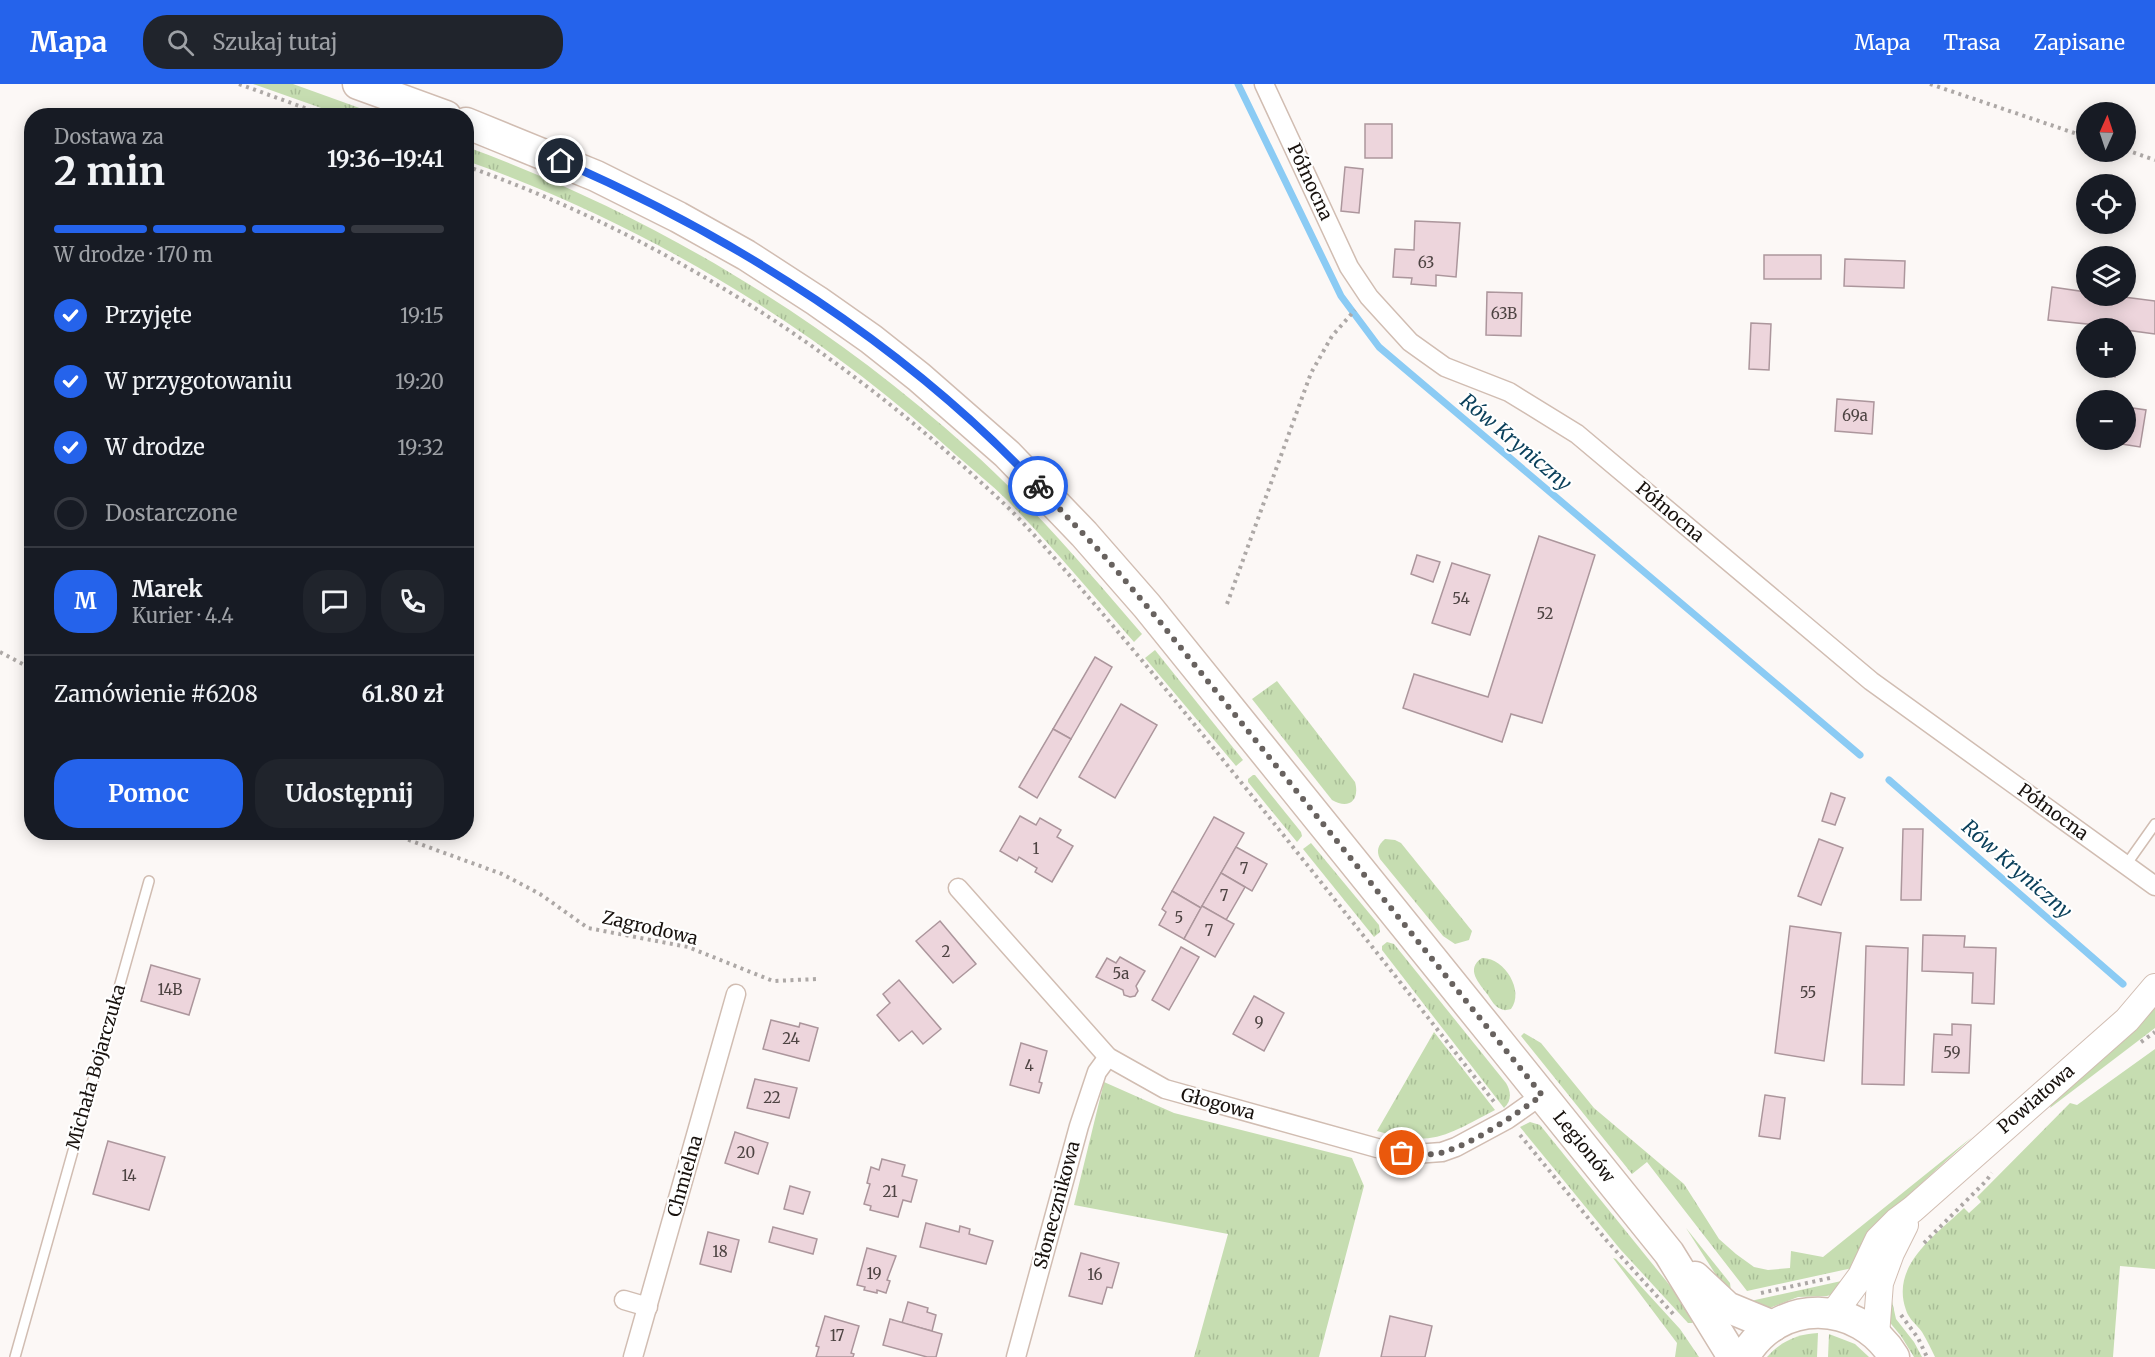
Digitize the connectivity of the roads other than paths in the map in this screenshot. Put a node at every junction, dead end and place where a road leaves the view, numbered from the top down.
1 (358, 84) edge
2 (1264, 84) edge
3 (424, 108) edge
4 (474, 126) edge
5 (2155, 824) edge
6 (2126, 865) junction
7 (149, 881) dead end
8 (2155, 886) edge
9 (958, 888) dead end
10 (2155, 987) edge
11 (736, 994) dead end
12 (1108, 1058) junction
13 (1542, 1095) junction
14 (1913, 1209) junction
15 (1670, 1253) junction
16 (624, 1300) dead end
17 (648, 1307) junction
18 (1833, 1314) junction
19 (1773, 1326) junction
20 (1885, 1346) edge
21 (15, 1357) edge
22 (633, 1357) edge
23 (1016, 1357) edge
24 (1733, 1357) edge
25 (1744, 1357) edge

1 - 3 highway
2 - 6 street, Północna
4 - 13 highway, Legionów
5 - 6 lane
6 - 8 street, Północna
7 - 21 lane, Michała Bojarczuka
9 - 12 street, Głogowa
10 - 14 main road, Powiatowa
11 - 17 street, Chmielna
12 - 13 street, Głogowa
12 - 23 street, Słonecznikowa
13 - 15 highway, Legionów
14 - 18 main road, Powiatowa
14 - 20 main road, Powiatowa
15 - 19 highway, Legionów
15 - 24 highway, Legionów
16 - 17 street
17 - 22 street, Chmielna
18 - 19 highway
18 - 20 highway
19 - 25 highway

